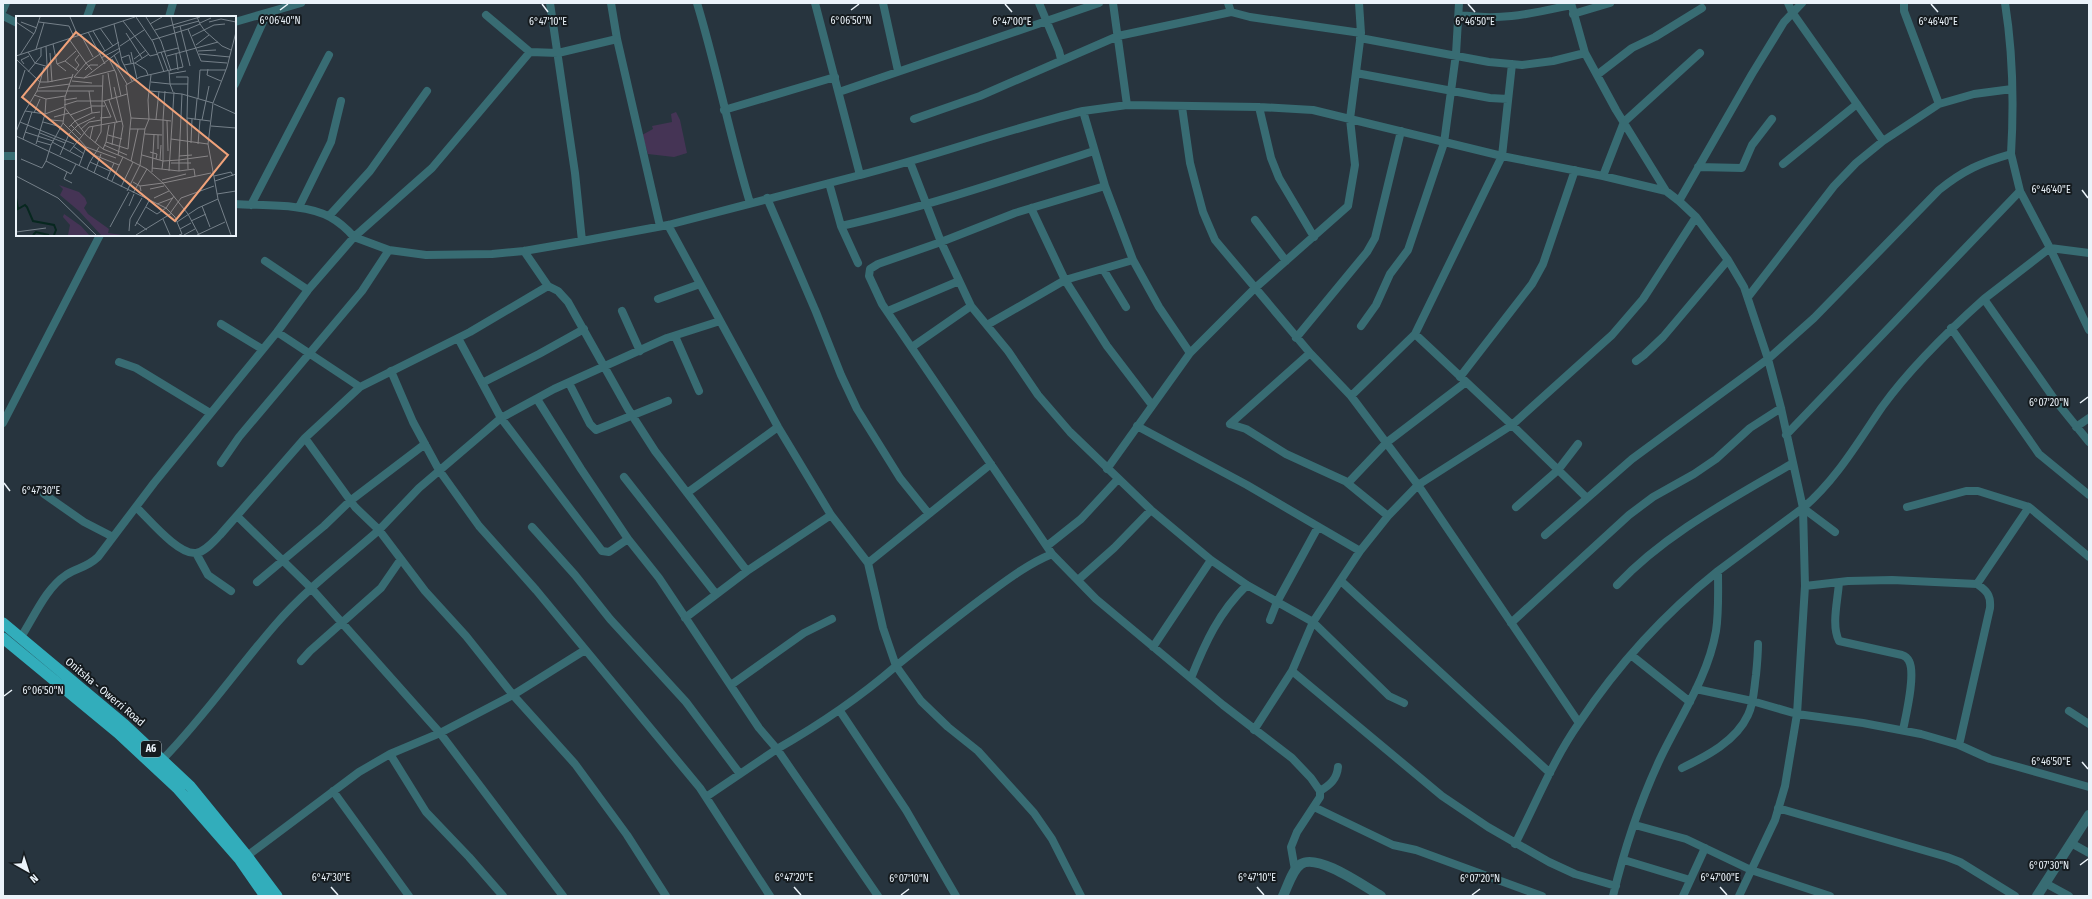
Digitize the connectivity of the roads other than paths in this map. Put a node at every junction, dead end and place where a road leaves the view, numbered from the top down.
1 (6, 3) edge
2 (92, 3) edge
3 (173, 3) edge
4 (301, 3) edge
5 (550, 3) edge
6 (611, 3) edge
7 (697, 3) edge
8 (816, 3) edge
9 (883, 3) edge
10 (1040, 3) edge
11 (1099, 3) edge
12 (1113, 3) edge
13 (1228, 3) edge
14 (1359, 3) edge
15 (1459, 3) edge
16 (1610, 3) edge
17 (1788, 3) edge
18 (1802, 3) edge
19 (1904, 3) edge
20 (2005, 3) edge
21 (1571, 4) edge
22 (1702, 8) dead end
23 (3, 10) edge
24 (1231, 12) junction
25 (1792, 12) junction
26 (267, 13) junction
27 (1573, 14) junction
28 (486, 15) dead end
29 (1459, 15) junction
30 (3, 16) edge
31 (87, 16) edge
32 (168, 16) edge
33 (1046, 20) junction
34 (16, 22) edge
35 (236, 22) edge
36 (1360, 35) junction
37 (1118, 36) junction
38 (617, 39) junction
39 (530, 52) junction
40 (558, 53) junction
41 (1585, 53) junction
42 (1700, 53) dead end
43 (1456, 54) junction
44 (329, 55) dead end
45 (1061, 59) junction
46 (1512, 64) junction
47 (898, 71) junction
48 (1356, 73) junction
49 (1597, 75) junction
50 (835, 77) junction
51 (236, 82) edge
52 (2012, 89) junction
53 (427, 91) dead end
54 (1451, 91) junction
55 (839, 92) junction
56 (1508, 99) junction
57 (341, 101) dead end
58 (1857, 104) junction
59 (1939, 104) junction
60 (1127, 105) junction
61 (1182, 106) junction
62 (1259, 107) junction
63 (724, 110) junction
64 (1083, 111) junction
65 (1350, 118) junction
66 (914, 119) dead end
67 (1772, 119) dead end
68 (1624, 122) junction
69 (1401, 132) junction
70 (1883, 141) junction
71 (1444, 143) junction
72 (1094, 151) junction
73 (2011, 154) junction
74 (3, 156) edge
75 (16, 156) edge
76 (1502, 156) junction
77 (910, 162) junction
78 (1783, 164) dead end
79 (1698, 167) junction
80 (1575, 170) junction
81 (860, 175) junction
82 (1603, 176) junction
83 (829, 183) junction
84 (1105, 186) junction
85 (1666, 191) junction
86 (2020, 191) junction
87 (768, 198) junction
88 (1680, 200) junction
89 (750, 203) junction
90 (926, 203) junction
91 (236, 204) edge
92 (251, 205) junction
93 (299, 208) junction
94 (1031, 208) junction
95 (329, 216) junction
96 (1696, 217) junction
97 (1255, 220) dead end
98 (664, 226) junction
99 (841, 226) junction
100 (99, 236) edge
101 (354, 237) junction
102 (1314, 237) junction
103 (582, 241) junction
104 (941, 242) junction
105 (2050, 248) junction
106 (389, 250) junction
107 (524, 251) junction
108 (2089, 253) edge
109 (1133, 260) junction
110 (1728, 260) junction
111 (265, 261) dead end
112 (1286, 261) junction
113 (858, 263) dead end
114 (1103, 269) junction
115 (959, 280) junction
116 (1065, 280) junction
117 (700, 284) junction
118 (548, 286) junction
119 (1254, 289) junction
120 (308, 290) junction
121 (1748, 297) junction
122 (658, 299) dead end
123 (1984, 299) junction
124 (971, 306) junction
125 (1126, 307) dead end
126 (622, 311) dead end
127 (888, 311) junction
128 (720, 322) junction
129 (221, 324) dead end
130 (987, 325) junction
131 (1361, 326) dead end
132 (1952, 328) junction
133 (584, 329) junction
134 (2089, 330) edge
135 (276, 332) junction
136 (1415, 334) junction
137 (675, 336) junction
138 (458, 338) junction
139 (1296, 338) junction
140 (912, 346) junction
141 (262, 349) junction
142 (640, 351) junction
143 (1190, 353) junction
144 (1310, 353) junction
145 (310, 354) junction
146 (1768, 359) junction
147 (1636, 360) dead end
148 (120, 362) dead end
149 (604, 367) junction
150 (391, 371) junction
151 (1463, 379) junction
152 (482, 383) junction
153 (570, 383) junction
154 (360, 387) junction
155 (699, 391) dead end
156 (1351, 396) junction
157 (537, 399) junction
158 (668, 401) dead end
159 (1152, 405) junction
160 (1781, 408) junction
161 (210, 413) junction
162 (632, 416) junction
163 (501, 418) junction
164 (2089, 418) edge
165 (3, 423) edge
166 (1512, 425) junction
167 (1137, 426) junction
168 (778, 427) junction
169 (2076, 427) junction
170 (1786, 435) junction
171 (305, 438) junction
172 (2089, 442) edge
173 (1386, 443) junction
174 (425, 444) junction
175 (1578, 444) dead end
176 (221, 463) dead end
177 (1793, 463) junction
178 (990, 464) junction
179 (1107, 469) junction
180 (439, 470) junction
181 (1558, 470) junction
182 (624, 477) dead end
183 (1118, 479) junction
184 (1348, 483) junction
185 (1418, 485) junction
186 (687, 492) junction
187 (44, 494) dead end
188 (2089, 495) edge
189 (1586, 498) junction
190 (350, 502) junction
191 (136, 507) junction
192 (1516, 507) dead end
193 (1907, 507) dead end
194 (2029, 507) junction
195 (1804, 508) junction
196 (1151, 510) junction
197 (929, 514) junction
198 (831, 515) junction
199 (238, 516) junction
200 (1388, 516) junction
201 (1318, 526) junction
202 (532, 527) dead end
203 (379, 530) junction
204 (1835, 532) dead end
205 (1545, 535) dead end
206 (113, 537) junction
207 (628, 539) junction
208 (1047, 546) junction
209 (1360, 551) junction
210 (196, 553) junction
211 (1052, 554) junction
212 (2089, 557) edge
213 (401, 559) junction
214 (282, 560) junction
215 (1211, 560) junction
216 (868, 563) junction
217 (747, 571) junction
218 (1718, 571) junction
219 (1078, 580) junction
220 (1341, 581) junction
221 (257, 582) dead end
222 (1839, 582) junction
223 (1977, 584) junction
224 (1247, 585) junction
225 (1617, 585) dead end
226 (1805, 586) junction
227 (311, 588) junction
228 (231, 591) dead end
229 (716, 594) junction
230 (1277, 602) junction
231 (685, 618) junction
232 (832, 619) dead end
233 (1270, 620) dead end
234 (342, 622) junction
235 (1313, 622) junction
236 (1511, 622) junction
237 (3, 623) edge
238 (3, 638) edge
239 (21, 638) junction
240 (1758, 644) dead end
241 (1153, 647) junction
242 (585, 650) junction
243 (1631, 655) junction
244 (301, 662) dead end
245 (896, 666) junction
246 (1292, 671) junction
247 (1191, 678) junction
248 (731, 685) junction
249 (1696, 689) junction
250 (513, 695) junction
251 (1752, 701) junction
252 (1690, 702) junction
253 (1404, 703) dead end
254 (840, 711) junction
255 (2070, 711) dead end
256 (1797, 714) junction
257 (1578, 723) junction
258 (2089, 724) edge
259 (1254, 730) junction
260 (1903, 730) junction
261 (440, 733) junction
262 (1959, 745) junction
263 (777, 750) junction
264 (390, 754) junction
265 (163, 759) junction
266 (1338, 767) dead end
267 (1682, 768) dead end
268 (1550, 773) junction
269 (740, 774) junction
270 (2089, 787) edge
271 (333, 791) junction
272 (1320, 791) junction
273 (706, 796) junction
274 (1314, 807) junction
275 (1778, 808) junction
276 (2089, 815) edge
277 (1635, 825) junction
278 (2071, 843) junction
279 (1515, 844) junction
280 (1705, 848) junction
281 (2089, 853) edge
282 (247, 856) junction
283 (1624, 860) junction
284 (1295, 870) junction
285 (1751, 870) junction
286 (1690, 880) junction
287 (2045, 883) junction
288 (1616, 886) junction
289 (265, 896) edge
290 (278, 896) edge
291 (409, 896) edge
292 (503, 896) edge
293 (563, 896) edge
294 (666, 896) edge
295 (770, 896) edge
296 (878, 896) edge
297 (956, 896) edge
298 (1081, 896) edge
299 (1283, 896) edge
300 (1380, 896) edge
301 (1542, 896) edge
302 (1613, 896) edge
303 (1683, 896) edge
304 (1739, 896) edge
305 (1830, 896) edge
306 (2015, 896) edge
307 (2037, 896) edge
308 (2069, 896) edge

1 - 23 street
2 - 31 street
3 - 32 street
4 - 26 street
5 - 40 street
6 - 38 street
7 - 63 street
8 - 50 street
9 - 47 street
10 - 33 street
11 - 33 street
12 - 37 street
13 - 24 street
14 - 36 street
15 - 29 street
16 - 27 street
17 - 25 street
18 - 25 street
19 - 59 street
20 - 52 street
21 - 27 street
21 - 29 street
22 - 49 street
24 - 36 street
24 - 37 street
25 - 58 street
25 - 79 street
26 - 35 street
26 - 51 street
27 - 41 street
28 - 39 street
29 - 43 street
30 - 34 street
33 - 45 street
33 - 47 street
36 - 43 street
36 - 48 street
37 - 45 street
37 - 60 street
38 - 40 street
38 - 98 street
39 - 40 street
39 - 101 street
40 - 103 street
41 - 46 street
41 - 49 street
42 - 68 street
43 - 46 street
43 - 54 street
44 - 92 street
45 - 66 street
46 - 56 street
47 - 55 street
48 - 54 street
48 - 65 street
49 - 68 street
50 - 55 street
50 - 63 street
52 - 59 street
52 - 73 street
53 - 95 street
54 - 56 street
54 - 71 street
55 - 81 street
56 - 76 street
57 - 93 street
58 - 70 street
58 - 78 street
59 - 70 street
60 - 61 street
60 - 64 street
61 - 62 street
61 - 119 street
62 - 65 street
62 - 102 street
63 - 89 street
64 - 72 street
64 - 77 street
65 - 69 street
65 - 102 street
67 - 79 street
68 - 82 street
68 - 85 street
69 - 71 street
69 - 139 street
70 - 121 street
71 - 76 street
71 - 131 street
72 - 84 street
72 - 90 street
73 - 86 street
73 - 146 street
74 - 75 street
76 - 80 street
76 - 136 street
77 - 81 street
77 - 90 street
79 - 88 street
80 - 82 street
80 - 151 street
81 - 83 street
82 - 85 street
83 - 87 street
83 - 99 street
84 - 94 street
84 - 109 street
85 - 88 street
86 - 105 street
86 - 170 street
87 - 89 street
87 - 197 street
88 - 96 street
89 - 98 street
90 - 99 street
90 - 104 street
91 - 92 street
92 - 93 street
93 - 95 street
94 - 104 street
94 - 116 street
95 - 101 street
96 - 110 street
96 - 166 street
97 - 112 street
98 - 103 street
98 - 117 street
99 - 113 street
100 - 165 street
101 - 106 street
101 - 120 street
102 - 112 street
103 - 107 street
104 - 115 street
104 - 127 street
105 - 108 street
105 - 123 street
105 - 134 street
106 - 107 street
106 - 145 street
107 - 118 street
109 - 114 street
109 - 143 street
110 - 121 street
110 - 147 street
111 - 120 street
112 - 119 street
114 - 116 street
114 - 125 street
115 - 124 street
115 - 127 street
116 - 130 street
116 - 159 street
117 - 122 street
117 - 128 street
118 - 133 street
118 - 138 street
119 - 139 street
119 - 143 street
120 - 135 street
121 - 146 street
123 - 132 street
123 - 169 street
124 - 130 street
124 - 140 street
126 - 142 street
127 - 140 street
128 - 137 street
128 - 168 street
129 - 141 street
130 - 179 street
132 - 188 street
132 - 195 street
133 - 149 street
133 - 152 street
135 - 141 street
135 - 145 street
136 - 151 street
136 - 156 street
137 - 142 street
137 - 155 street
138 - 150 street
138 - 152 street
139 - 144 street
140 - 178 street
141 - 161 street
142 - 149 street
143 - 159 street
144 - 156 street
144 - 184 street
145 - 154 street
145 - 176 street
146 - 160 street
146 - 189 street
148 - 161 street
149 - 153 street
149 - 162 street
150 - 154 street
150 - 174 street
151 - 166 street
151 - 173 street
152 - 163 street
153 - 157 street
153 - 162 street
154 - 171 street
156 - 173 street
157 - 163 street
157 - 207 street
158 - 162 street
159 - 167 street
160 - 170 street
160 - 236 street
161 - 191 street
162 - 186 street
163 - 180 street
163 - 207 street
164 - 169 street
166 - 181 street
166 - 185 street
167 - 179 street
167 - 201 street
168 - 186 street
168 - 198 street
169 - 172 street
170 - 177 street
171 - 190 street
171 - 199 street
173 - 184 street
173 - 185 street
174 - 180 street
174 - 190 street
175 - 181 street
177 - 195 street
177 - 225 street
178 - 197 street
178 - 208 street
179 - 183 street
180 - 203 street
180 - 242 street
181 - 189 street
181 - 192 street
182 - 229 street
183 - 196 street
183 - 208 street
184 - 200 street
185 - 200 street
185 - 236 street
186 - 217 street
187 - 206 street
189 - 205 street
190 - 203 street
190 - 214 street
191 - 206 street
191 - 210 street
193 - 194 street
194 - 212 street
194 - 223 street
195 - 204 street
195 - 218 street
195 - 226 street
196 - 215 street
196 - 219 street
197 - 216 street
198 - 216 street
198 - 217 street
199 - 210 street
199 - 214 street
200 - 209 street
201 - 209 street
201 - 230 street
202 - 269 street
203 - 213 street
203 - 227 street
206 - 239 street
207 - 231 street
208 - 211 street
209 - 220 street
210 - 228 street
211 - 219 street
211 - 245 street
213 - 234 street
213 - 250 street
214 - 221 street
214 - 227 street
215 - 224 street
215 - 241 street
216 - 245 street
217 - 229 street
218 - 243 street
218 - 249 street
219 - 241 street
220 - 235 street
220 - 268 street
222 - 223 street
222 - 226 street
222 - 260 street
223 - 262 street
224 - 230 street
224 - 247 street
226 - 256 street
227 - 234 street
227 - 265 street
229 - 231 street
230 - 233 street
230 - 235 street
231 - 248 street
232 - 248 street
234 - 244 street
234 - 261 street
235 - 246 street
235 - 253 street
236 - 257 street
237 - 239 highway, Onitsha - Owerri Road / A6
238 - 289 highway, Onitsha - Owerri Road / A6
239 - 265 highway, Onitsha - Owerri Road / A6
240 - 251 street
241 - 247 street
242 - 250 street
242 - 273 street
243 - 252 street
243 - 257 street
245 - 254 street
245 - 298 street
246 - 259 street
246 - 279 street
247 - 259 street
248 - 263 street
249 - 251 street
249 - 252 street
250 - 261 street
250 - 294 street
251 - 256 street
251 - 267 street
252 - 277 street
254 - 263 street
254 - 297 street
255 - 258 street
256 - 260 street
256 - 275 street
257 - 268 street
259 - 272 street
260 - 262 street
261 - 264 street
261 - 293 street
262 - 270 street
263 - 269 street
263 - 296 street
264 - 271 street
264 - 292 street
265 - 282 highway, Onitsha - Owerri Road / A6
266 - 272 street
268 - 279 street
269 - 273 street
271 - 282 street
271 - 291 street
272 - 274 street
273 - 295 street
274 - 284 street
274 - 301 street
275 - 285 street
275 - 306 street
276 - 278 street
277 - 280 street
277 - 283 street
278 - 281 street
278 - 287 street
279 - 288 street
280 - 285 street
280 - 286 street
282 - 290 highway, Onitsha - Owerri Road / A6
283 - 286 street
283 - 288 street
284 - 299 street
284 - 300 street
285 - 304 street
285 - 305 street
286 - 303 street
287 - 307 street
287 - 308 street
288 - 302 street

